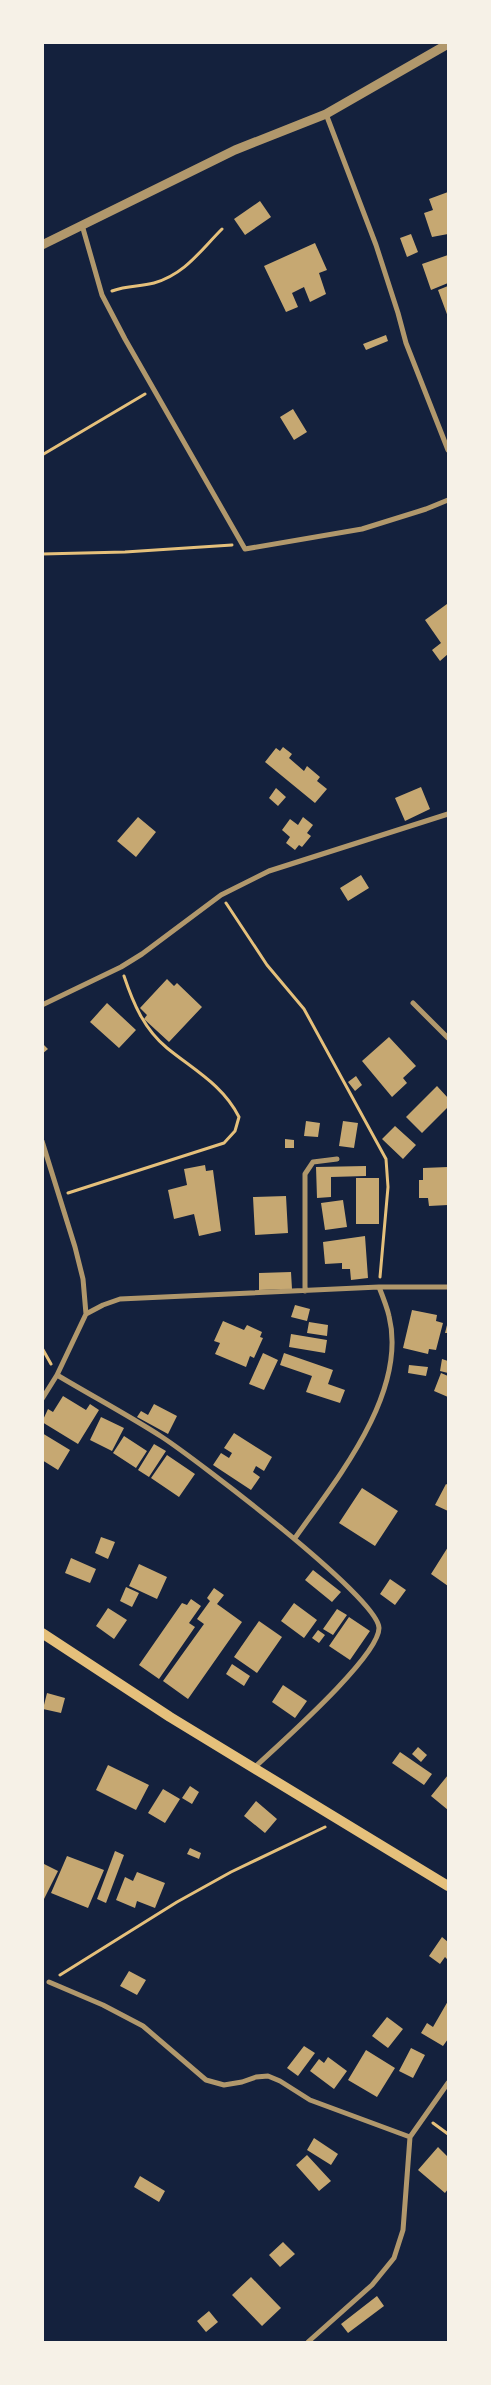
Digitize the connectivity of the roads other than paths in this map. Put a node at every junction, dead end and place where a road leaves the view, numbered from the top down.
1 (448, 44) edge
2 (326, 114) junction
3 (82, 226) junction
4 (42, 245) edge
5 (448, 450) edge
6 (448, 500) edge
7 (448, 814) edge
8 (413, 1003) dead end
9 (42, 1004) edge
10 (448, 1038) edge
11 (42, 1141) edge
12 (337, 1159) dead end
13 (448, 1287) edge
14 (379, 1288) junction
15 (305, 1291) junction
16 (86, 1314) junction
17 (57, 1375) junction
18 (42, 1399) edge
19 (295, 1538) junction
20 (42, 1633) edge
21 (253, 1768) junction
22 (448, 1886) edge
23 (49, 1982) road end
24 (448, 2083) edge
25 (410, 2137) junction
26 (308, 2342) edge

1 - 2 street
2 - 3 street
2 - 5 street
3 - 4 street
3 - 6 street
7 - 9 street
8 - 10 street
11 - 16 street
12 - 15 street
13 - 14 street
14 - 15 street
14 - 19 street
15 - 16 street
16 - 17 street
17 - 18 street
17 - 19 street
19 - 21 street
20 - 21 main road
21 - 22 main road
23 - 25 street
24 - 25 street
25 - 26 street

